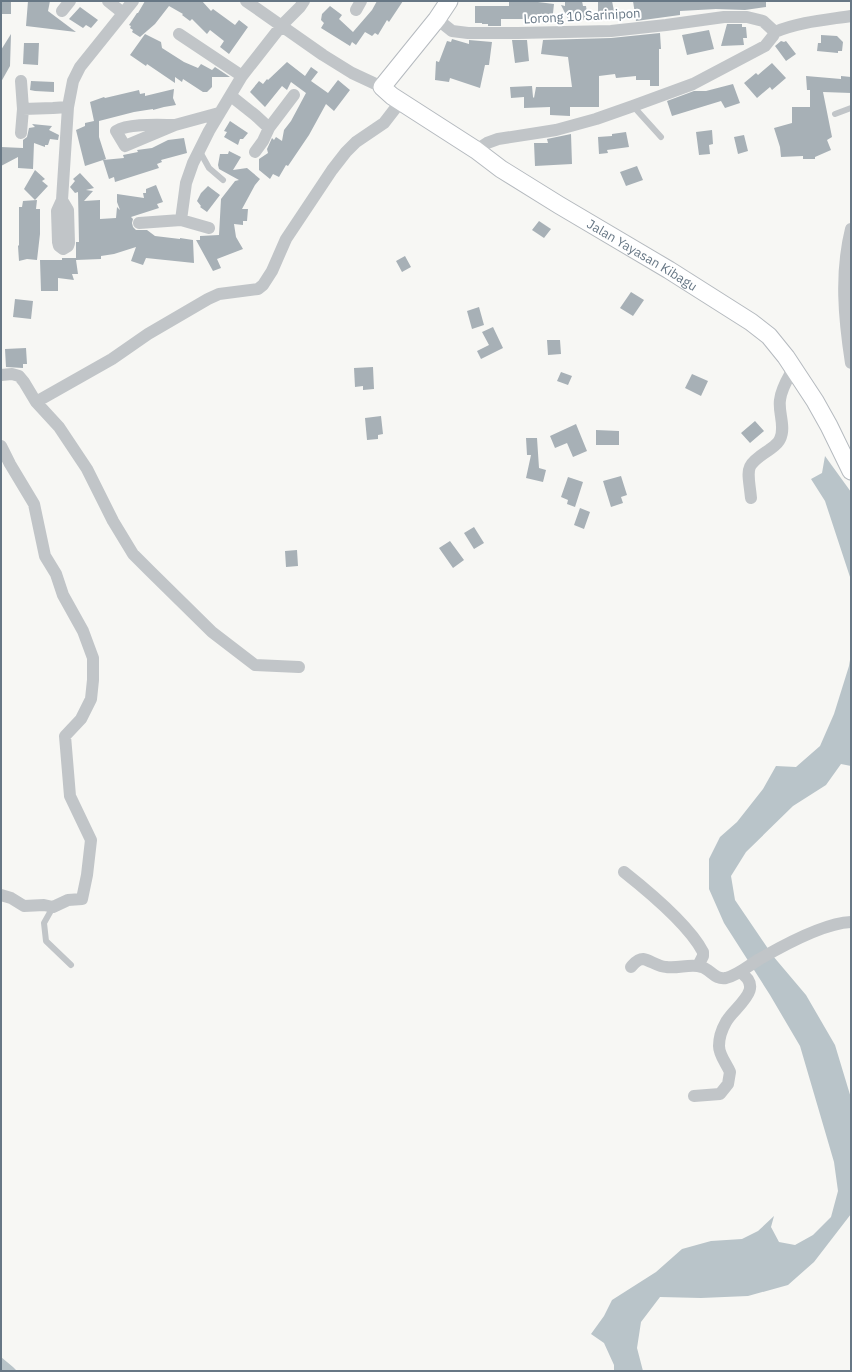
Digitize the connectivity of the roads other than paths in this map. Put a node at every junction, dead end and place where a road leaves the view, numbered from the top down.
1 (70, 1) edge
2 (108, 1) edge
3 (133, 1) edge
4 (246, 1) edge
5 (304, 1) edge
6 (449, 1) edge
7 (62, 11) dead end
8 (123, 13) junction
9 (851, 16) edge
10 (437, 19) junction
11 (282, 25) junction
12 (775, 32) junction
13 (180, 34) dead end
14 (242, 76) junction
15 (22, 81) dead end
16 (382, 87) junction
17 (294, 95) dead end
18 (231, 96) junction
19 (401, 101) junction
20 (68, 106) junction
21 (633, 106) junction
22 (851, 108) edge
23 (24, 109) junction
24 (219, 113) junction
25 (835, 114) dead end
26 (175, 125) dead end
27 (269, 128) junction
28 (22, 133) dead end
29 (661, 137) dead end
30 (199, 150) junction
31 (476, 150) junction
32 (255, 152) dead end
33 (223, 180) dead end
34 (62, 200) dead end
35 (181, 220) junction
36 (139, 223) dead end
37 (209, 228) dead end
38 (851, 228) edge
39 (851, 363) edge
40 (793, 369) junction
41 (1, 375) edge
42 (36, 402) junction
43 (1, 446) edge
44 (851, 471) edge
45 (751, 498) dead end
46 (299, 667) dead end
47 (624, 872) dead end
48 (1, 895) edge
49 (53, 907) junction
50 (851, 922) edge
51 (71, 964) dead end
52 (698, 966) junction
53 (631, 967) dead end
54 (744, 969) junction
55 (694, 1096) dead end

1 - 7 street
2 - 8 street
3 - 8 street
4 - 11 street
5 - 11 street
6 - 10 street
8 - 20 street
9 - 12 street
10 - 12 street, Lorong 10 Sarinipon
10 - 16 street
11 - 14 street
11 - 16 street
12 - 21 street
13 - 14 street
14 - 18 street
15 - 23 street
16 - 19 street, Jalan Yayasan Kibagu
17 - 27 street
18 - 24 street
18 - 27 street
19 - 31 street, Jalan Yayasan Kibagu
19 - 42 street
20 - 23 street
20 - 34 street
21 - 29 lane
21 - 31 street
22 - 25 lane
23 - 28 street
24 - 26 street
24 - 30 street
27 - 32 street
30 - 33 lane
30 - 35 street
31 - 40 street, Jalan Yayasan Kibagu
35 - 36 street
35 - 37 street
38 - 39 street
40 - 44 street, Jalan Yayasan Kibagu
40 - 45 street
41 - 42 street
42 - 46 street
43 - 49 street
47 - 52 street
48 - 49 street
49 - 51 lane
50 - 54 street
52 - 53 street
52 - 54 street
54 - 55 street

